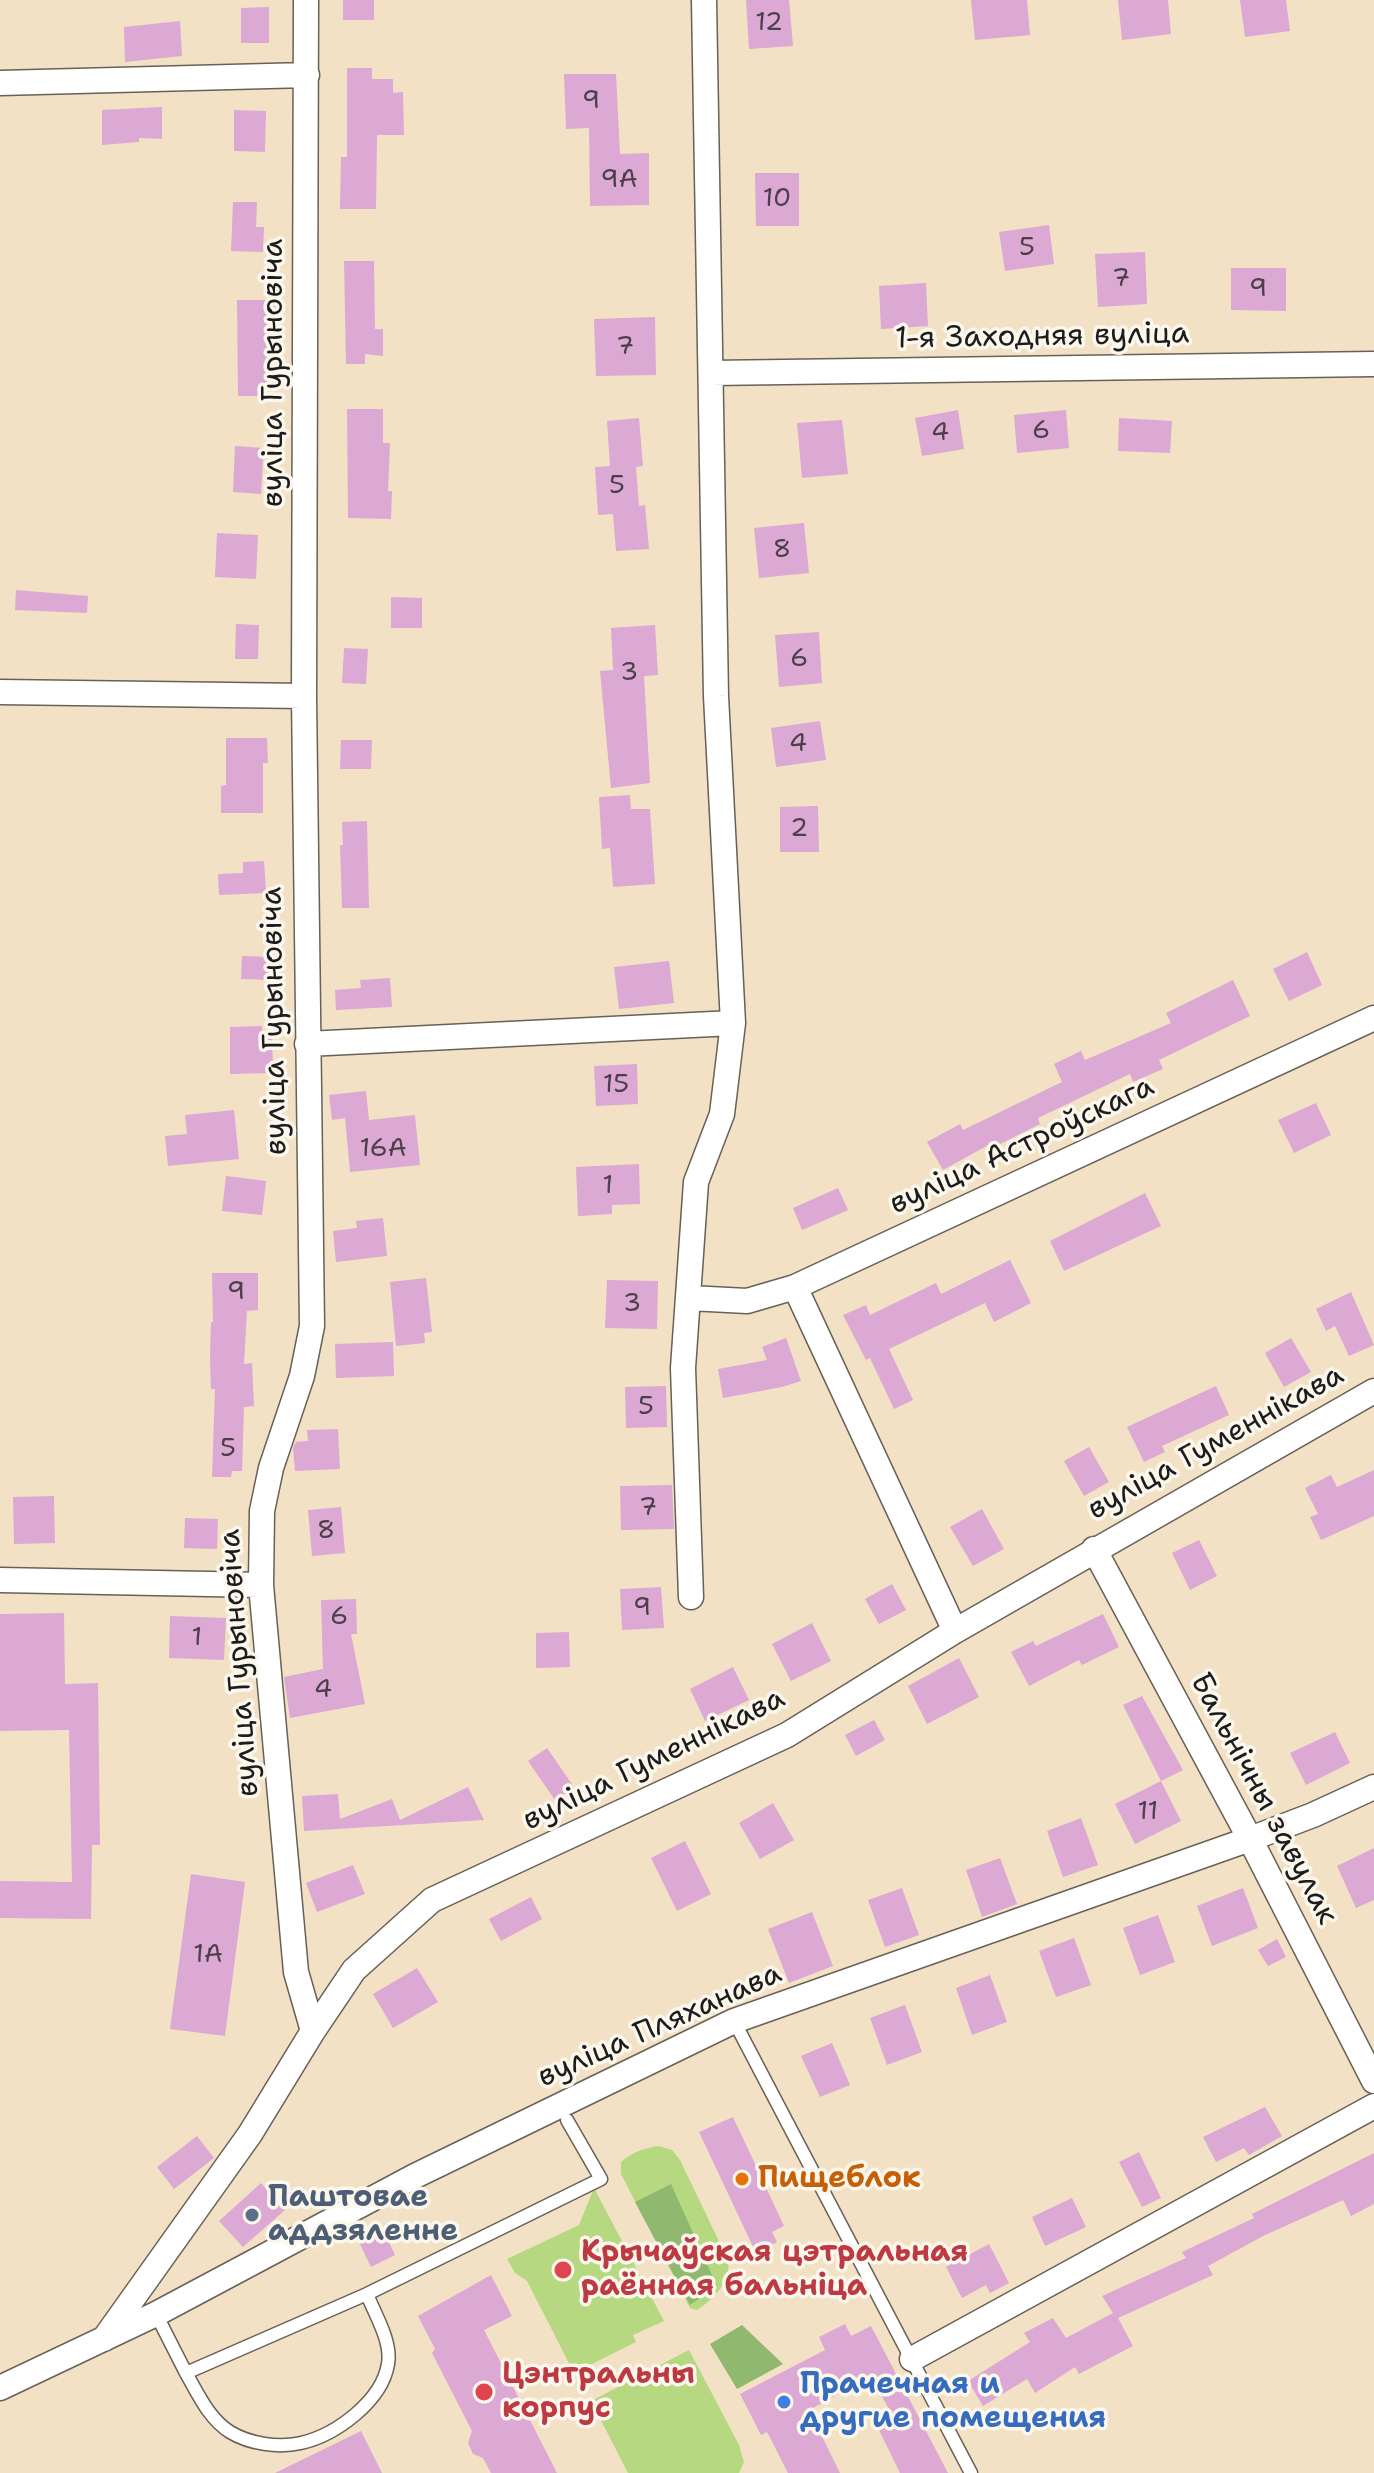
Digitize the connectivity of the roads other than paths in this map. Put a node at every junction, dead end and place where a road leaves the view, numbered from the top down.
1 (306, 0) edge
2 (704, 0) edge
3 (307, 75) junction
4 (0, 83) edge
5 (1374, 364) edge
6 (711, 373) junction
7 (0, 692) edge
8 (304, 696) junction
9 (1374, 1018) edge
10 (733, 1023) junction
11 (307, 1044) junction
12 (795, 1287) junction
13 (690, 1298) junction
14 (1374, 1391) edge
15 (1094, 1549) junction
16 (0, 1580) edge
17 (261, 1585) junction
18 (691, 1597) dead end
19 (955, 1631) junction
20 (1374, 1787) edge
21 (1250, 1839) junction
22 (734, 2021) junction
23 (313, 2031) junction
24 (1374, 2081) edge
25 (1374, 2106) edge
26 (567, 2120) dead end
27 (367, 2294) junction
28 (156, 2314) junction
29 (104, 2339) junction
30 (912, 2359) junction
31 (186, 2373) junction
32 (0, 2388) edge
33 (971, 2473) edge

1 - 3 street, вуліца Гурыновіча
2 - 6 street
3 - 4 street
3 - 8 street, вуліца Гурыновіча
5 - 6 street, 1-я Заходняя вуліца
6 - 10 street
7 - 8 street
8 - 11 street, вуліца Гурыновіча
9 - 12 street, вуліца Астроўскага
10 - 11 street
10 - 13 street
11 - 17 street, вуліца Гурыновіча
12 - 13 street, вуліца Астроўскага
12 - 19 street
13 - 18 street
14 - 15 street, вуліца Гуменнікава
15 - 19 street, вуліца Гуменнікава
15 - 21 street, Бальнічны завулак
16 - 17 street
17 - 23 street, вуліца Гурыновіча
19 - 23 street, вуліца Гуменнікава
20 - 21 street, вуліца Пляханава
21 - 22 street, вуліца Пляханава
21 - 24 street, Бальнічны завулак
22 - 28 street, вуліца Пляханава
22 - 30 lane
23 - 29 street, вуліца Гуменнікава
25 - 30 street
26 - 27 lane
27 - 31 lane
27 - 31 lane
28 - 29 street, вуліца Пляханава
28 - 31 lane
29 - 32 street, вуліца Пляханава
30 - 33 lane

